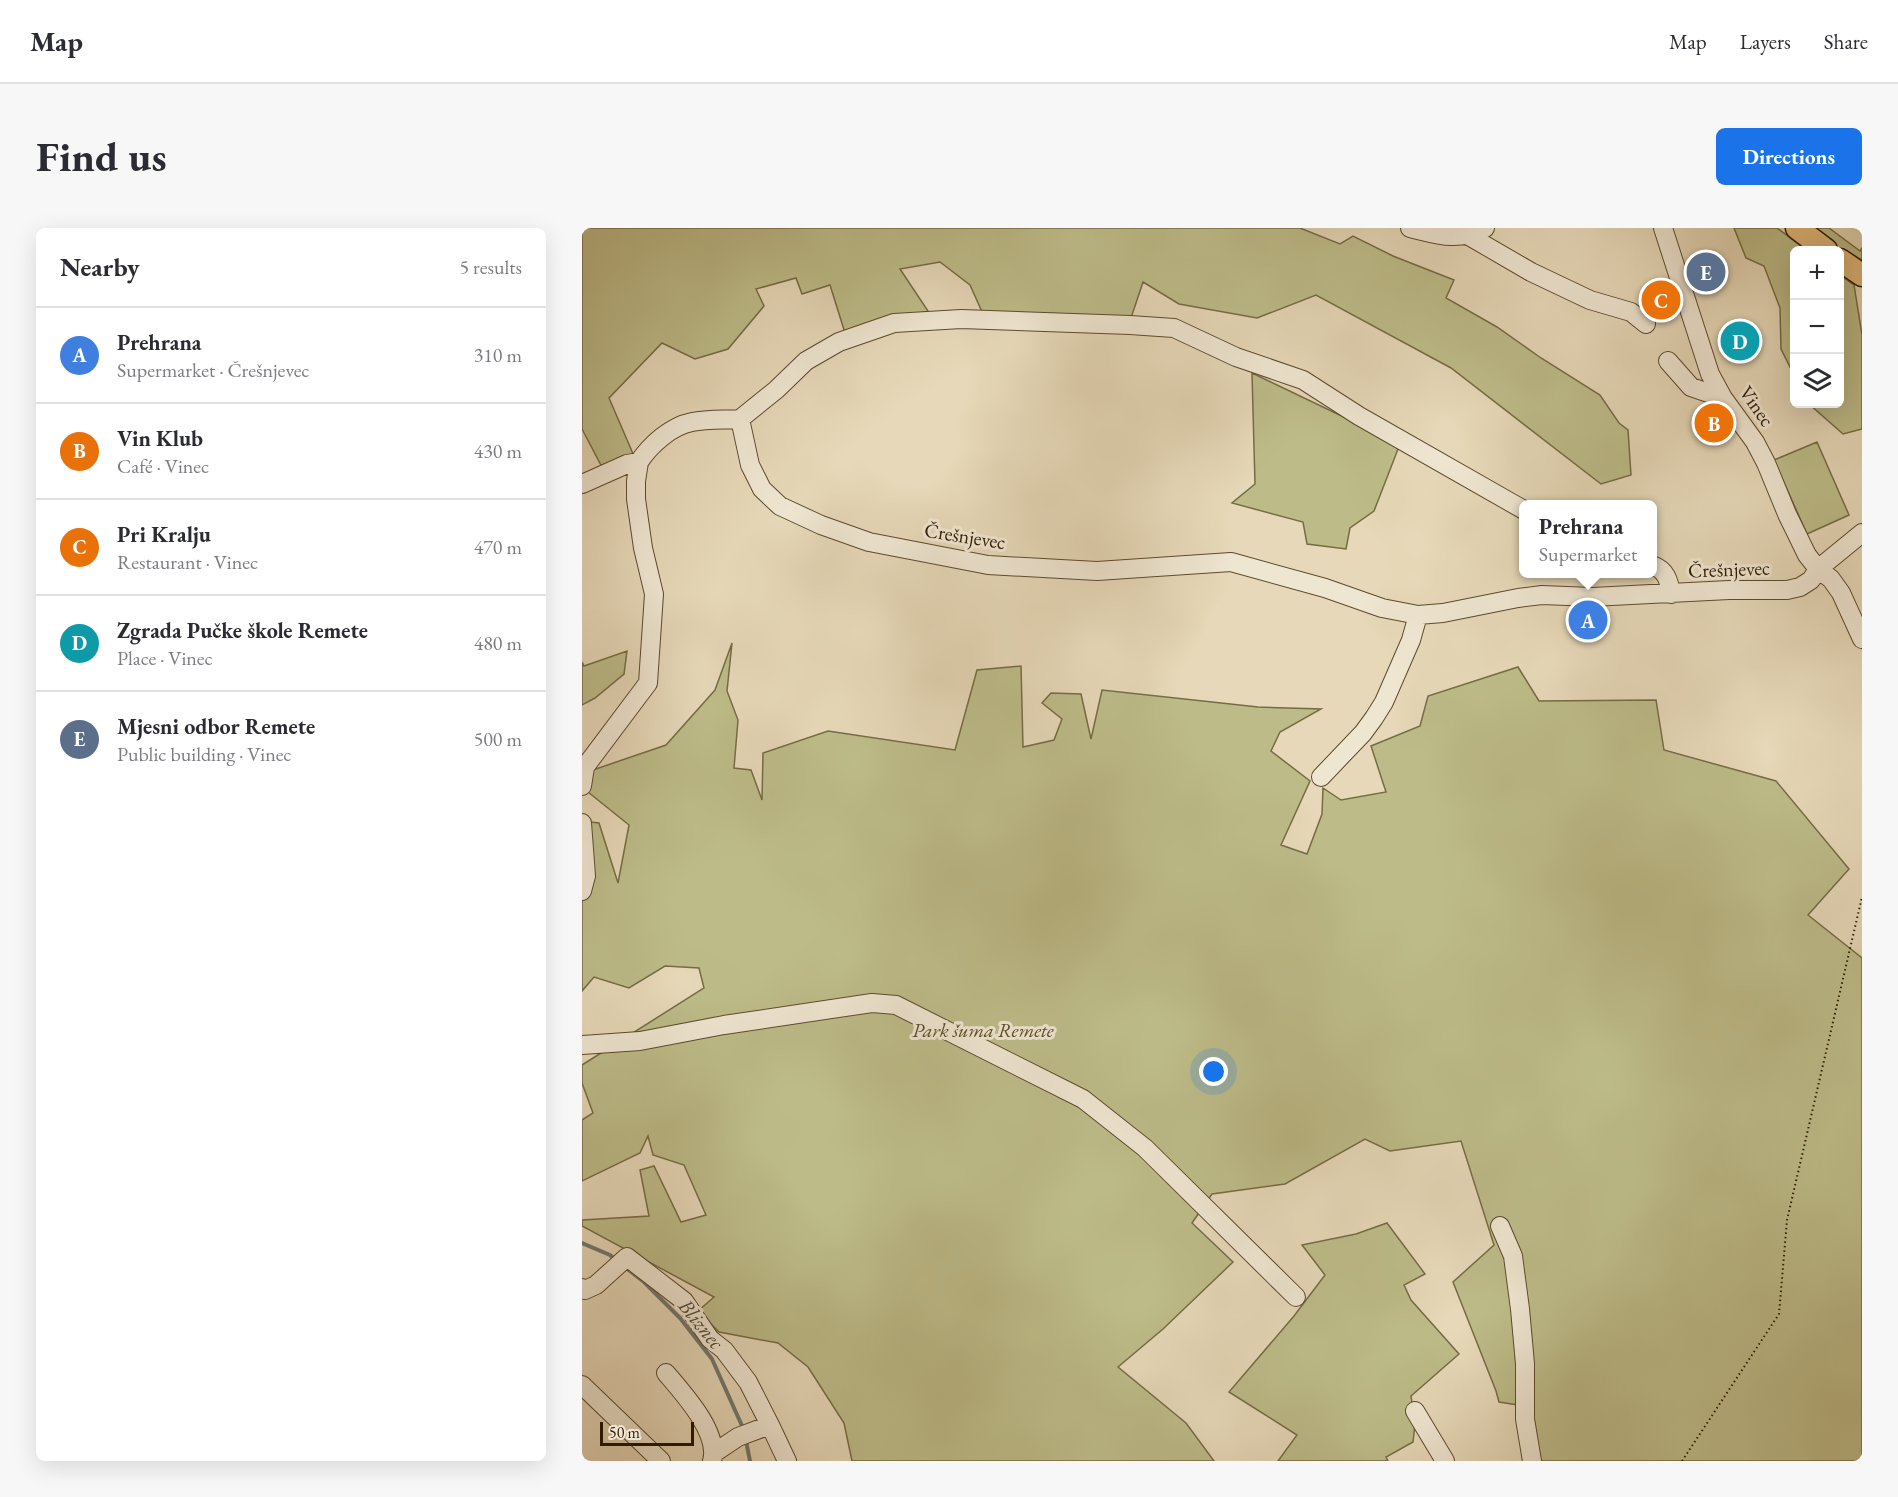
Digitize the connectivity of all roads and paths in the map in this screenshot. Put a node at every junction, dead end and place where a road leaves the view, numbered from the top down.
1 (1410, 228) edge
2 (1663, 228) edge
3 (1797, 228) edge
4 (1477, 232) edge
5 (1821, 246) edge
6 (1844, 263) edge
7 (1862, 275) edge
8 (1646, 324) dead end
9 (1668, 361) dead end
10 (1723, 398) junction
11 (740, 419) junction
12 (639, 462) junction
13 (582, 484) edge
14 (1519, 507) edge
15 (1862, 533) edge
16 (1657, 566) edge
17 (1818, 569) junction
18 (1671, 594) junction
19 (1418, 615) junction
20 (1862, 639) edge
21 (1321, 777) dead end
22 (582, 786) edge
23 (582, 822) edge
24 (582, 891) edge
25 (1862, 897) edge
26 (584, 1039) edge
27 (1500, 1226) dead end
28 (582, 1288) edge
29 (1296, 1297) dead end
30 (666, 1373) dead end
31 (582, 1385) edge
32 (1415, 1411) dead end
33 (770, 1425) junction
34 (713, 1457) edge
35 (661, 1461) edge
36 (788, 1461) edge
37 (1445, 1461) edge
38 (1532, 1461) edge
39 (1682, 1461) edge

1 - 4 street
2 - 10 street, Vinec
3 - 5 main road
4 - 8 street
6 - 7 main road
9 - 10 street
10 - 17 street, Vinec
11 - 12 street
11 - 14 street
11 - 19 street, Črešnjevec
12 - 13 street
12 - 22 street
15 - 17 street
16 - 18 street
17 - 18 street, Črešnjevec
17 - 20 street, Vinec
18 - 19 street, Črešnjevec
19 - 21 street
23 - 24 street
25 - 39 path
26 - 29 street
27 - 38 street
28 - 33 street
30 - 34 street
31 - 35 street
32 - 37 street
33 - 34 street
33 - 36 street

